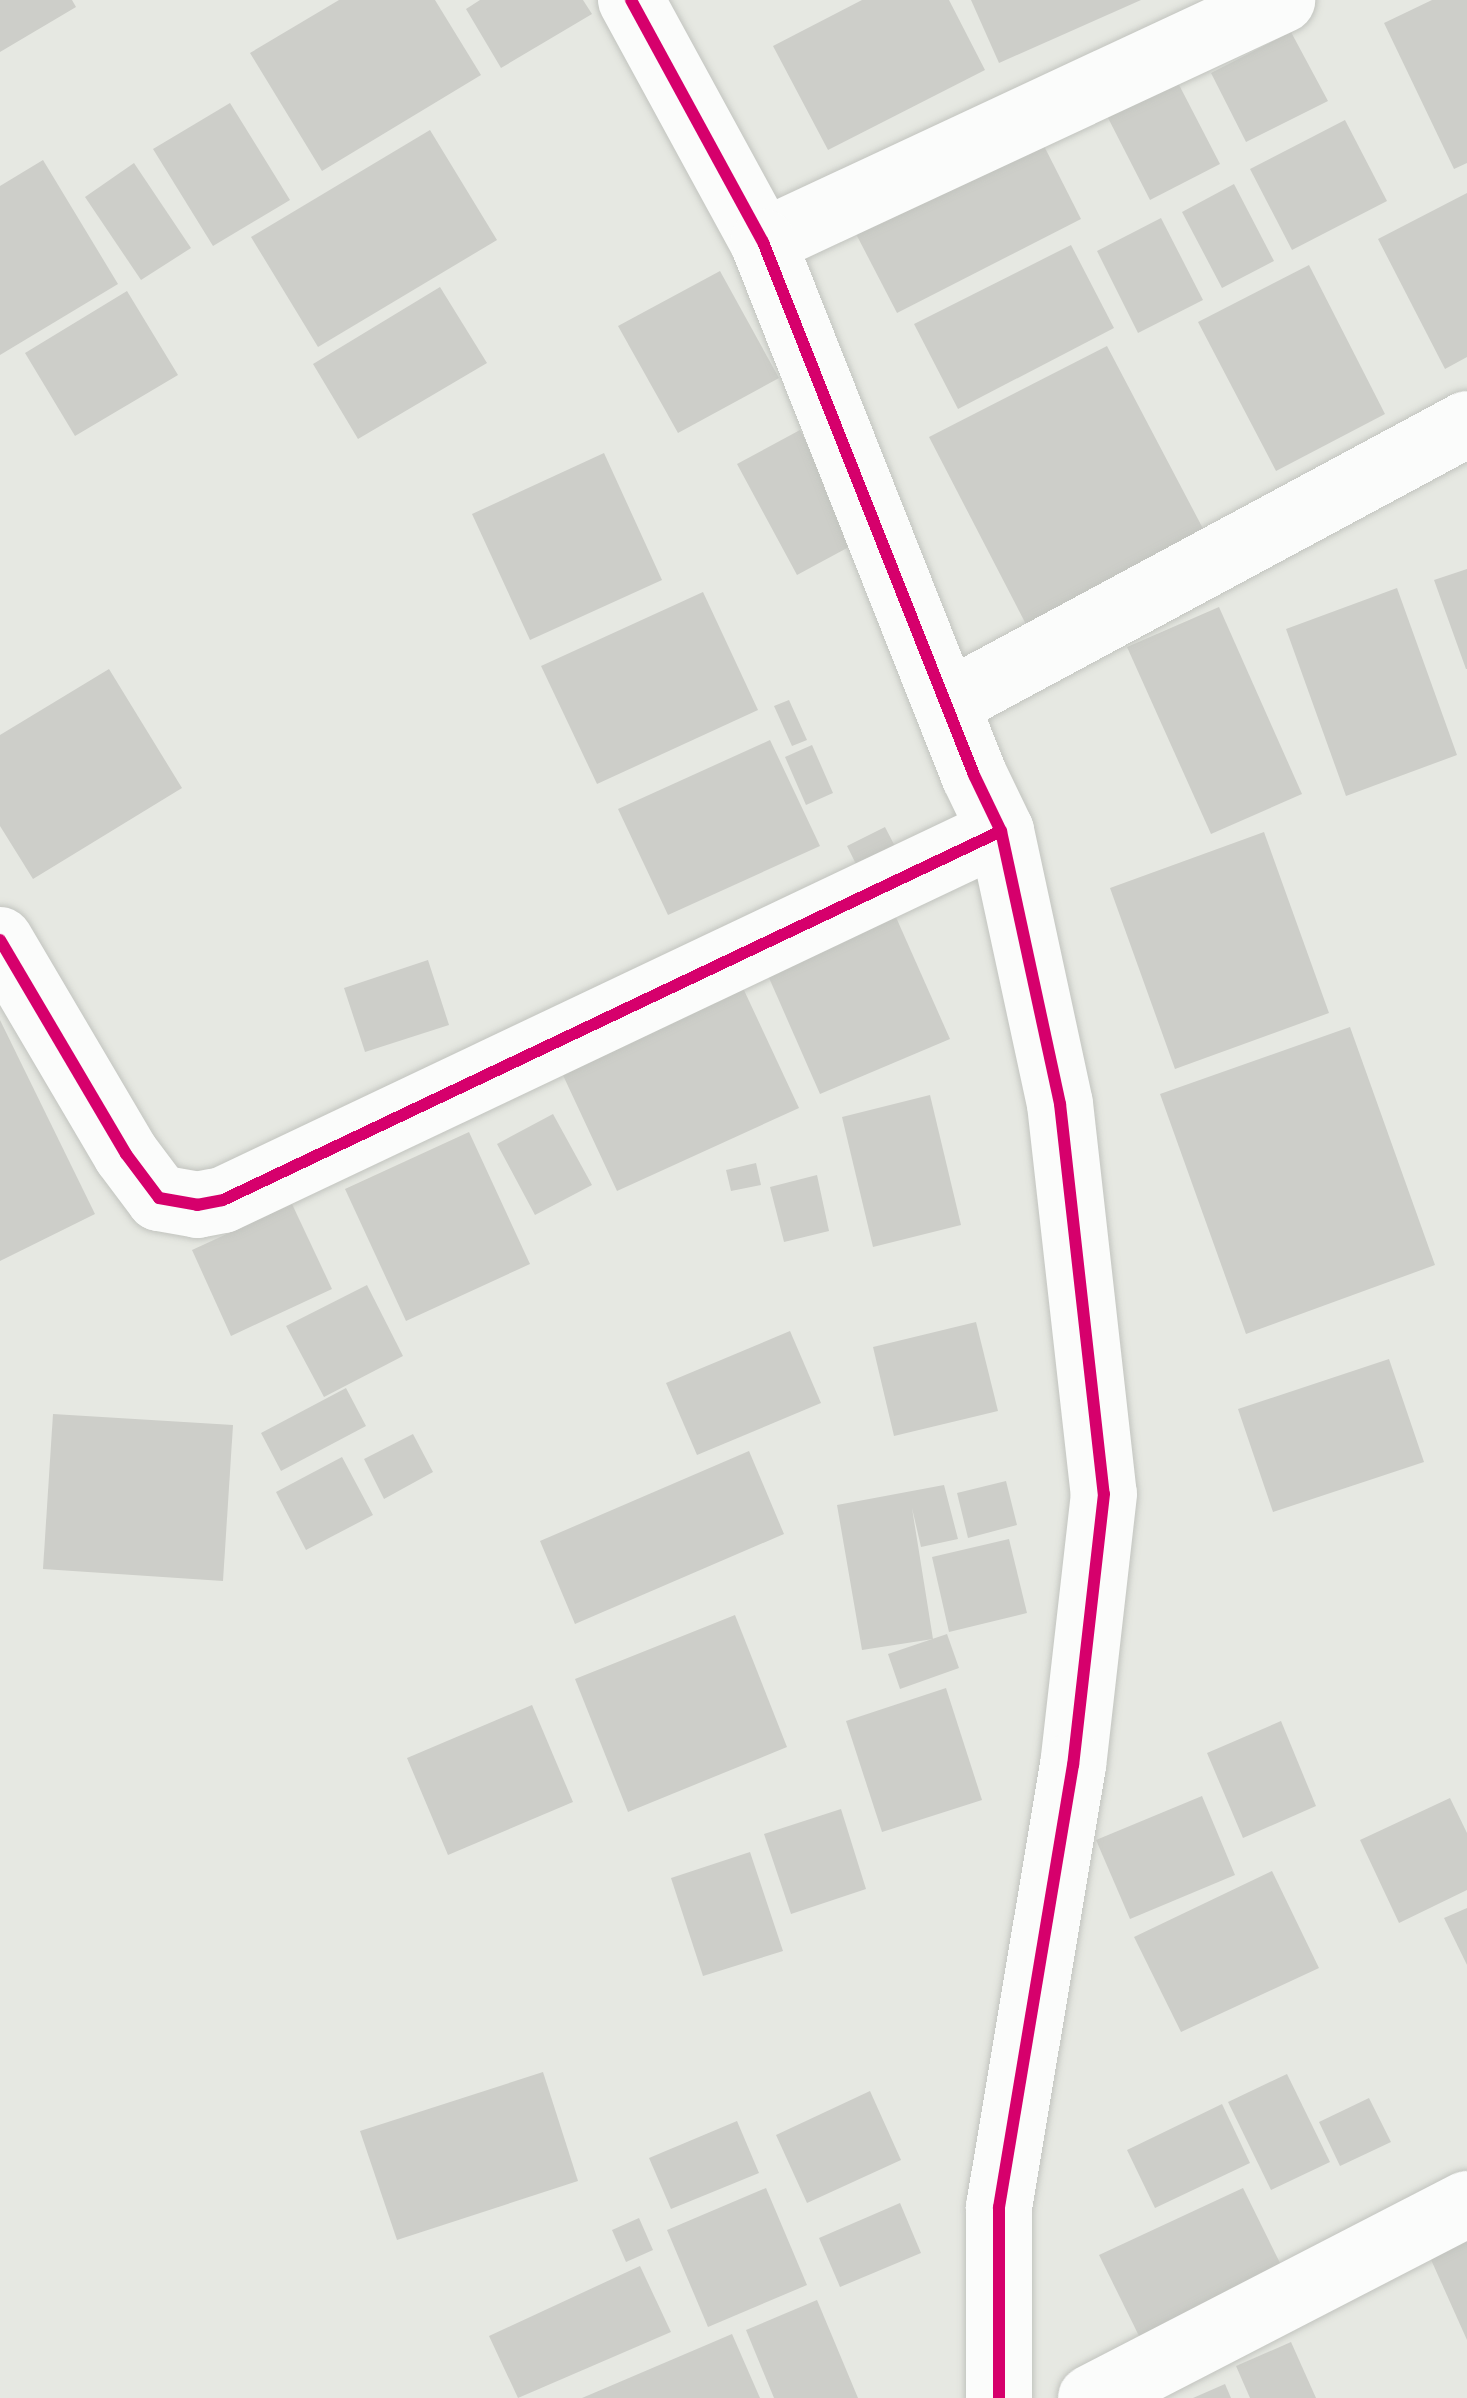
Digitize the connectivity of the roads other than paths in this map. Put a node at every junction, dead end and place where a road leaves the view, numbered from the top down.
1 (631, 0) edge
2 (1282, 0) edge
3 (763, 242) junction
4 (1467, 424) edge
5 (948, 703) junction
6 (1001, 831) junction
7 (0, 940) edge
8 (1467, 2204) edge
9 (999, 2398) edge
10 (1091, 2398) edge

1 - 3 street
2 - 3 street
3 - 5 street
4 - 5 street
5 - 6 street
6 - 7 street
6 - 9 street
8 - 10 street

